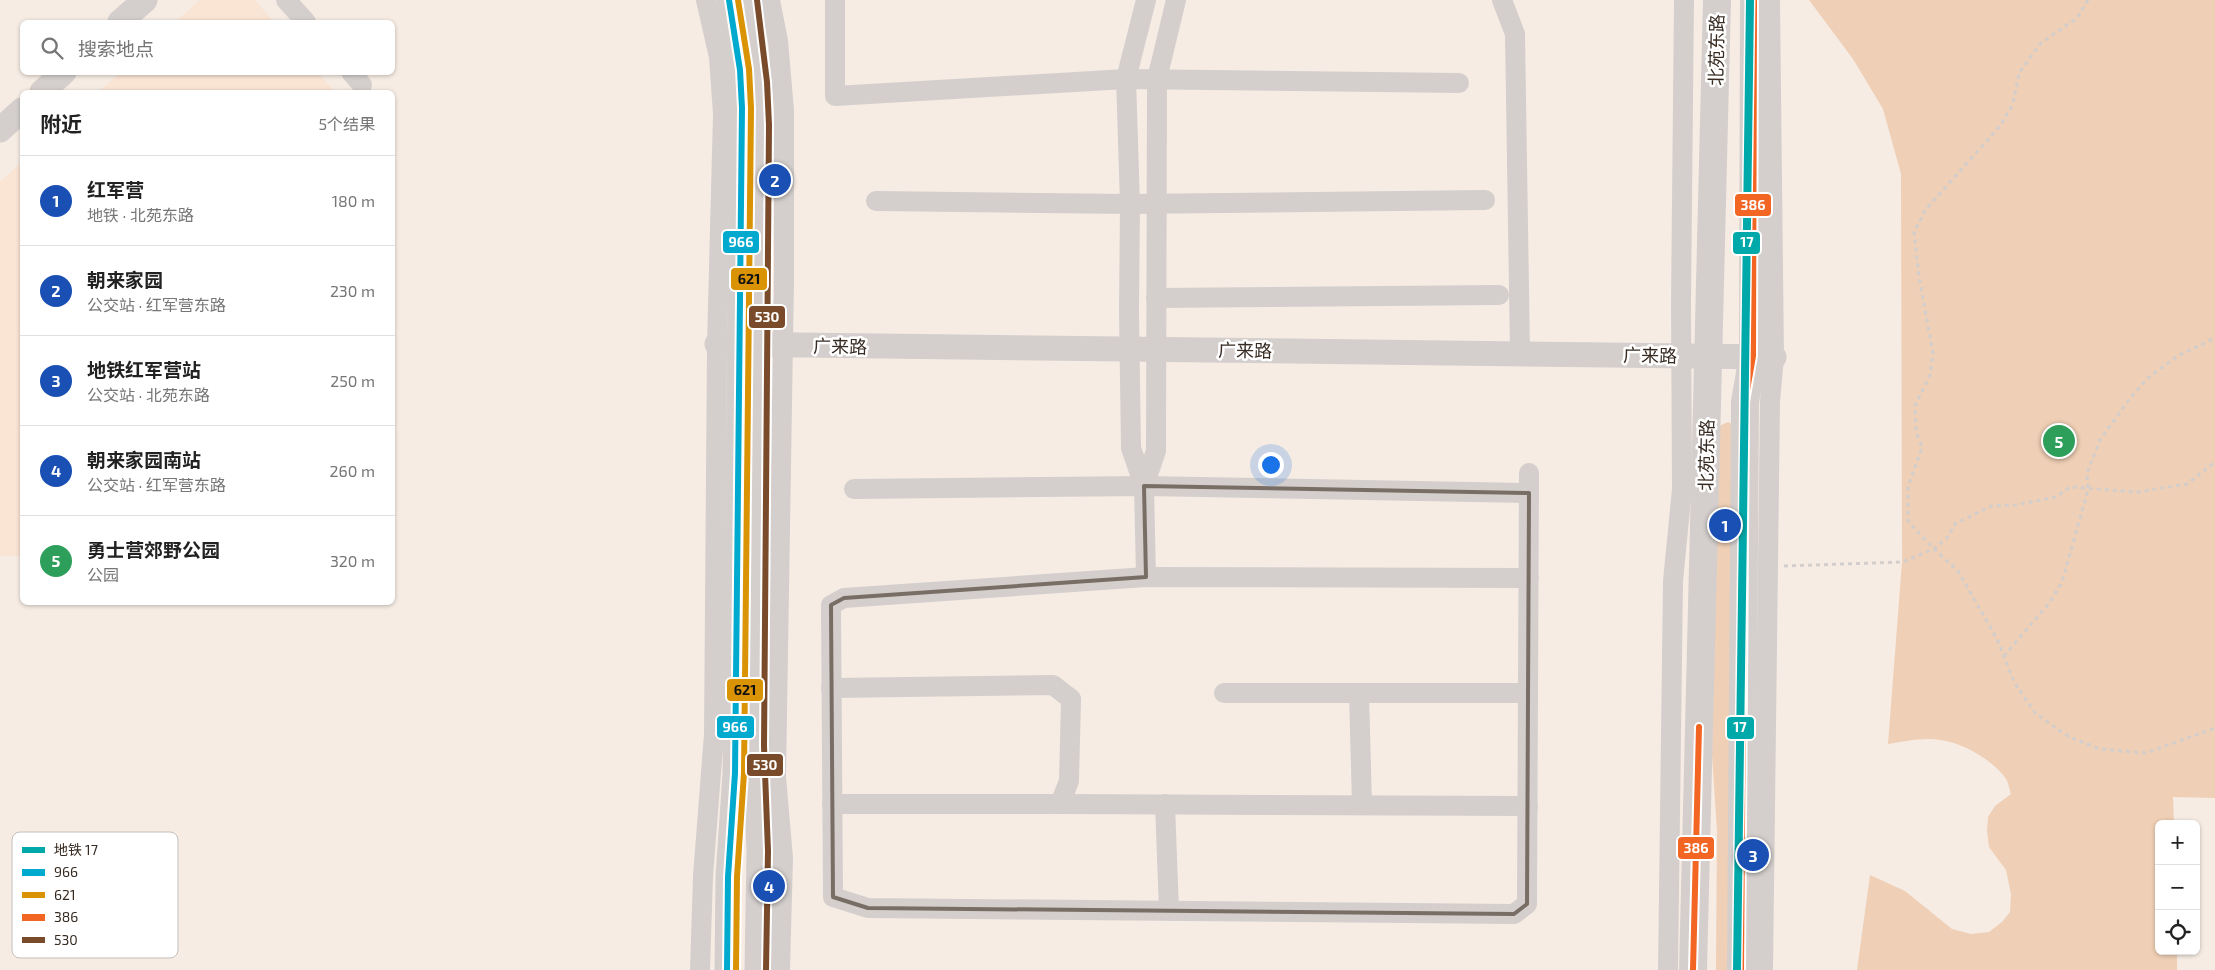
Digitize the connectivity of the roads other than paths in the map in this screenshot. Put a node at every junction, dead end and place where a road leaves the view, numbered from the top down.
1 (145, 0) edge
2 (286, 0) edge
3 (706, 0) edge
4 (729, 0) edge
5 (748, 0) edge
6 (770, 0) edge
7 (835, 0) edge
8 (1146, 0) edge
9 (1176, 0) edge
10 (1502, 0) edge
11 (1684, 0) edge
12 (1717, 0) edge
13 (1754, 0) edge
14 (1770, 0) edge
15 (122, 20) edge
16 (304, 20) edge
17 (61, 75) edge
18 (1126, 79) junction
19 (1157, 79) junction
20 (1459, 83) dead end
21 (44, 90) edge
22 (20, 112) edge
23 (0, 130) edge
24 (1485, 200) dead end
25 (876, 201) dead end
26 (1130, 204) junction
27 (1157, 204) junction
28 (1499, 295) dead end
29 (1156, 298) junction
30 (1710, 298) junction
31 (1753, 299) junction
32 (738, 344) junction
33 (783, 345) junction
34 (1131, 349) junction
35 (1156, 349) junction
36 (1520, 354) junction
37 (1695, 356) junction
38 (1763, 356) junction
39 (1707, 417) junction
40 (1745, 418) junction
41 (1529, 473) dead end
42 (1144, 486) junction
43 (854, 489) dead end
44 (1529, 494) junction
45 (1146, 576) junction
46 (1529, 578) junction
47 (831, 688) junction
48 (1224, 693) dead end
49 (1359, 693) junction
50 (1528, 693) junction
51 (832, 804) junction
52 (1060, 804) junction
53 (1165, 804) junction
54 (1362, 805) junction
55 (1528, 806) junction
56 (1168, 911) junction
57 (700, 970) edge
58 (727, 970) edge
59 (757, 970) edge
60 (780, 970) edge
61 (1668, 970) edge
62 (1693, 970) edge
63 (1741, 970) edge
64 (1763, 970) edge

1 - 15 street
2 - 16 street
3 - 32 street
4 - 32 street
5 - 32 street
6 - 33 street
7 - 18 street
8 - 18 street
9 - 19 street
10 - 36 street
11 - 37 street
12 - 30 main road, 北苑东路
13 - 31 main road
14 - 38 street
17 - 21 street
18 - 19 street
18 - 26 street
19 - 20 street
19 - 27 street
22 - 23 street
24 - 27 street
25 - 26 street
26 - 27 street
26 - 34 street
27 - 29 street
28 - 29 street
29 - 35 street
30 - 31 main road
30 - 37 main road, 北苑东路
31 - 38 main road
32 - 33 street, 广来路
32 - 57 street
32 - 58 street
32 - 59 street
33 - 34 street, 广来路
33 - 60 street
34 - 35 street, 广来路
34 - 42 street
35 - 36 street, 广来路
35 - 42 street
36 - 37 street, 广来路
37 - 38 street, 广来路
37 - 39 main road, 北苑东路
37 - 61 street
38 - 40 main road
38 - 64 street
39 - 40 main road
39 - 62 main road, 北苑东路
40 - 63 main road
41 - 44 street
42 - 43 street
42 - 44 street
42 - 45 street
44 - 46 street
45 - 46 street
45 - 47 street
46 - 50 street
47 - 51 street
47 - 52 street
48 - 49 street
49 - 50 street
49 - 54 street
50 - 55 street
51 - 52 street
51 - 56 street
52 - 53 street
53 - 54 street
53 - 56 street
54 - 55 street
55 - 56 street

